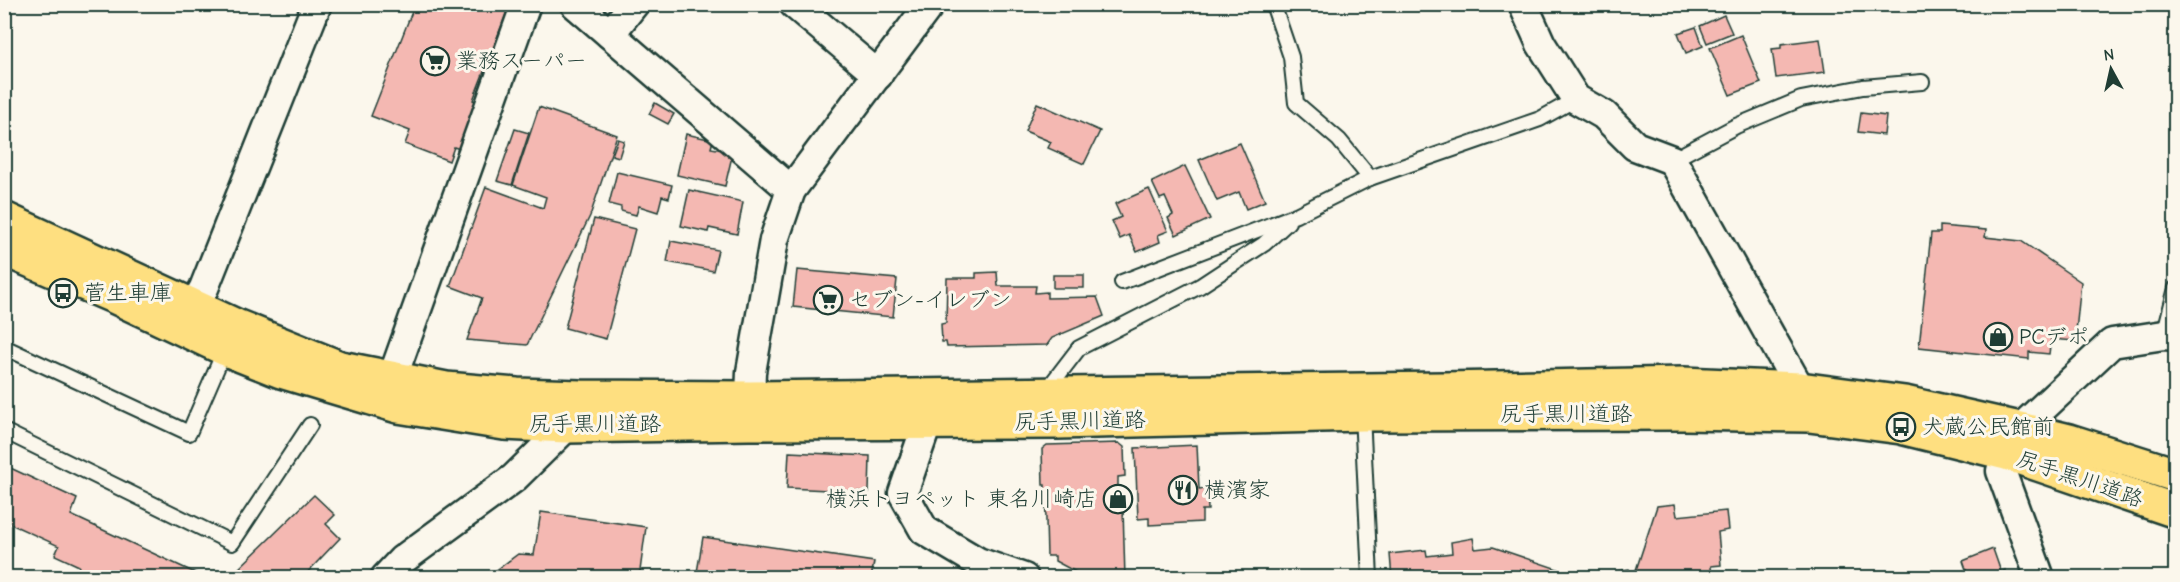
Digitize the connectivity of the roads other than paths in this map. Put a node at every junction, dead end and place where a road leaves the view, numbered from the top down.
1 (316, 4) edge
2 (526, 4) edge
3 (575, 4) edge
4 (634, 4) edge
5 (794, 4) edge
6 (930, 4) edge
7 (1273, 4) edge
8 (1523, 4) edge
9 (610, 34) junction
10 (879, 75) junction
11 (1922, 82) dead end
12 (1576, 99) junction
13 (1672, 159) junction
14 (1370, 178) junction
15 (791, 190) junction
16 (1296, 215) junction
17 (4, 219) edge
18 (4, 249) edge
19 (1122, 282) dead end
20 (2175, 288) edge
21 (194, 306) junction
22 (2170, 335) edge
23 (231, 337) junction
24 (4, 347) edge
25 (392, 379) junction
26 (1800, 389) junction
27 (1043, 394) junction
28 (581, 397) junction
29 (928, 409) junction
30 (749, 410) junction
31 (1362, 414) junction
32 (310, 425) dead end
33 (567, 426) junction
34 (4, 431) edge
35 (2013, 441) junction
36 (2175, 476) edge
37 (2175, 511) edge
38 (385, 578) edge
39 (1024, 578) edge
40 (1370, 578) edge
41 (2040, 578) edge

1 - 21 street
2 - 25 street
3 - 9 street
4 - 9 street
5 - 10 street
6 - 10 street
7 - 14 lane
8 - 12 street
9 - 15 street
10 - 15 street
11 - 13 lane
12 - 13 street
12 - 14 lane
13 - 26 street
14 - 16 lane
15 - 30 street
16 - 19 lane
16 - 27 lane
17 - 21 main road, 尻手黒川道路
18 - 23 main road, 尻手黒川道路
20 - 22 lane
21 - 23 main road, 尻手黒川道路
22 - 35 street
23 - 24 lane
23 - 25 main road, 尻手黒川道路
23 - 33 main road, 尻手黒川道路
25 - 28 main road, 尻手黒川道路
26 - 27 main road, 尻手黒川道路
26 - 35 main road, 尻手黒川道路
27 - 29 main road, 尻手黒川道路
28 - 30 main road, 尻手黒川道路
28 - 33 street
29 - 30 main road, 尻手黒川道路
29 - 31 main road, 尻手黒川道路
29 - 39 street
30 - 33 main road, 尻手黒川道路
31 - 35 main road, 尻手黒川道路
31 - 40 lane
32 - 34 lane
33 - 38 street
35 - 36 main road, 尻手黒川道路
35 - 37 main road, 尻手黒川道路
35 - 41 street

